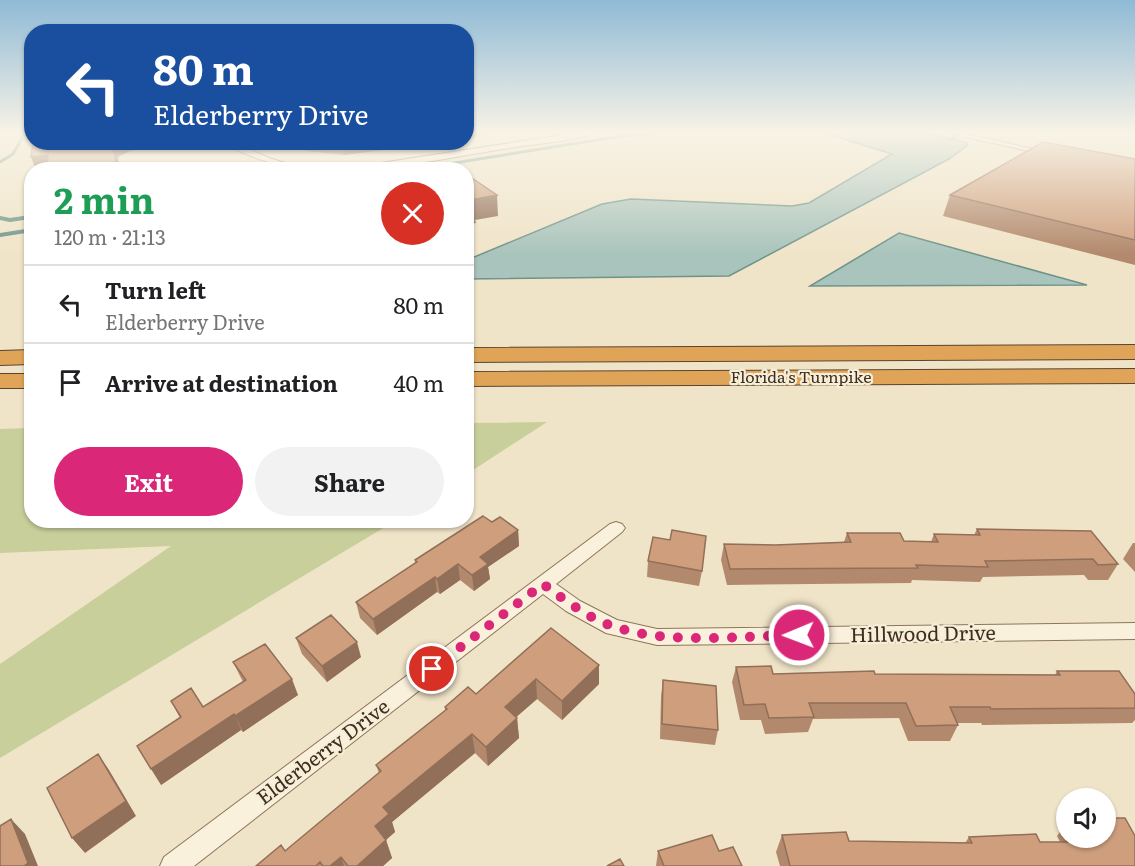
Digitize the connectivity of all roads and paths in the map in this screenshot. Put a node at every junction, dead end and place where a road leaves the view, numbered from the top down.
1 (1135, 352) edge
2 (474, 355) edge
3 (24, 357) edge
4 (0, 358) edge
5 (1135, 376) edge
6 (474, 379) edge
7 (0, 381) edge
8 (24, 381) edge
9 (616, 528) dead end
10 (543, 584) junction
11 (1133, 633) edge
12 (173, 866) edge

1 - 2 highway, Florida's Turnpike
3 - 4 highway
5 - 6 highway, Florida's Turnpike
7 - 8 highway
9 - 10 street, Elderberry Drive
10 - 11 street, Hillwood Drive
10 - 12 street, Elderberry Drive

